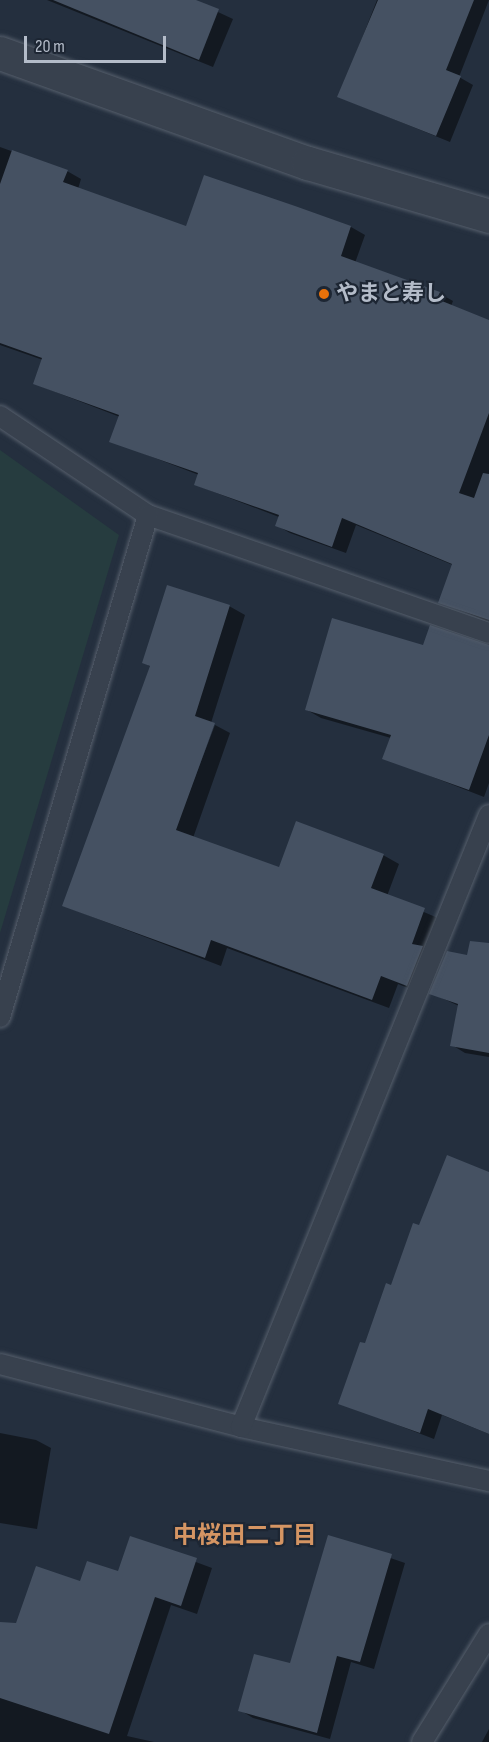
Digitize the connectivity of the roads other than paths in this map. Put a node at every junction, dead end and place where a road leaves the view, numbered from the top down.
1 (0, 53) edge
2 (489, 216) edge
3 (0, 416) edge
4 (148, 515) junction
5 (489, 633) edge
6 (489, 814) edge
7 (0, 1017) edge
8 (0, 1364) edge
9 (241, 1427) junction
10 (489, 1480) edge
11 (489, 1634) edge
12 (422, 1742) edge

1 - 2 street
3 - 4 lane
4 - 5 lane
4 - 7 lane
6 - 9 lane
8 - 9 lane
9 - 10 lane
11 - 12 lane

